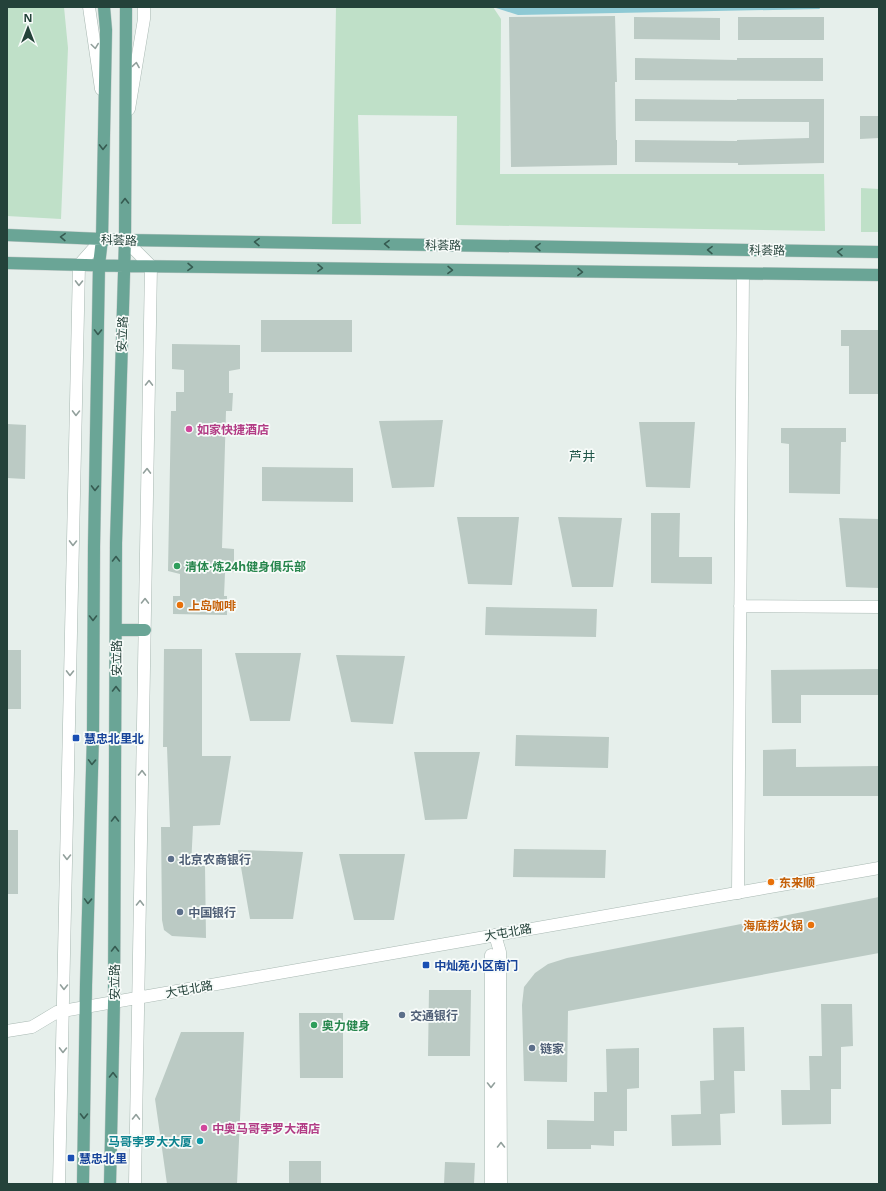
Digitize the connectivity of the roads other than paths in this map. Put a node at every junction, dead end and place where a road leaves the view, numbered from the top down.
1 (90, 7) edge
2 (104, 7) edge
3 (126, 7) edge
4 (144, 7) edge
5 (104, 108) junction
6 (125, 132) junction
7 (7, 235) edge
8 (102, 239) junction
9 (125, 240) junction
10 (879, 252) edge
11 (7, 263) edge
12 (79, 265) junction
13 (99, 266) junction
14 (124, 266) junction
15 (151, 266) junction
16 (743, 274) junction
17 (879, 275) edge
18 (740, 606) junction
19 (879, 607) edge
20 (116, 630) junction
21 (144, 630) junction
22 (879, 868) edge
23 (738, 893) junction
24 (495, 935) junction
25 (138, 998) junction
26 (114, 1002) junction
27 (85, 1007) junction
28 (64, 1011) junction
29 (7, 1031) edge
30 (59, 1184) edge
31 (83, 1184) edge
32 (110, 1184) edge
33 (135, 1184) edge
34 (491, 1184) edge
35 (501, 1184) edge

1 -> 5 street, 安立路
2 - 5 main road, 安立路
3 - 6 main road, 安立路
6 -> 4 street, 安立路
5 -> 8 main road, 安立路
9 -> 6 main road, 安立路
8 -> 7 main road, 科荟路
8 - 9 main road, 科荟路
8 - 12 street
8 - 13 main road, 安立路
10 -> 9 main road, 科荟路
9 - 14 main road, 安立路
9 - 15 street
11 - 12 main road, 科荟路
12 - 13 main road, 科荟路
12 -> 28 street
13 - 14 main road, 科荟路
13 -> 27 main road, 安立路
14 - 15 main road, 科荟路
20 -> 14 main road, 安立路
15 -> 16 main road, 科荟路
21 -> 15 street, 安立路
16 - 17 main road, 科荟路
16 - 18 street
18 - 19 street
18 - 23 street
20 - 21 main road
26 -> 20 main road, 安立路
25 -> 21 street, 安立路
22 - 23 street, 大屯北路
23 - 24 street, 大屯北路
24 - 25 street, 大屯北路
24 -> 34 street
35 -> 24 street
25 - 26 street, 大屯北路
33 -> 25 street, 安立路
26 - 27 street
32 -> 26 main road, 安立路
27 - 28 street
27 -> 31 main road, 安立路
28 - 29 street
28 -> 30 street

